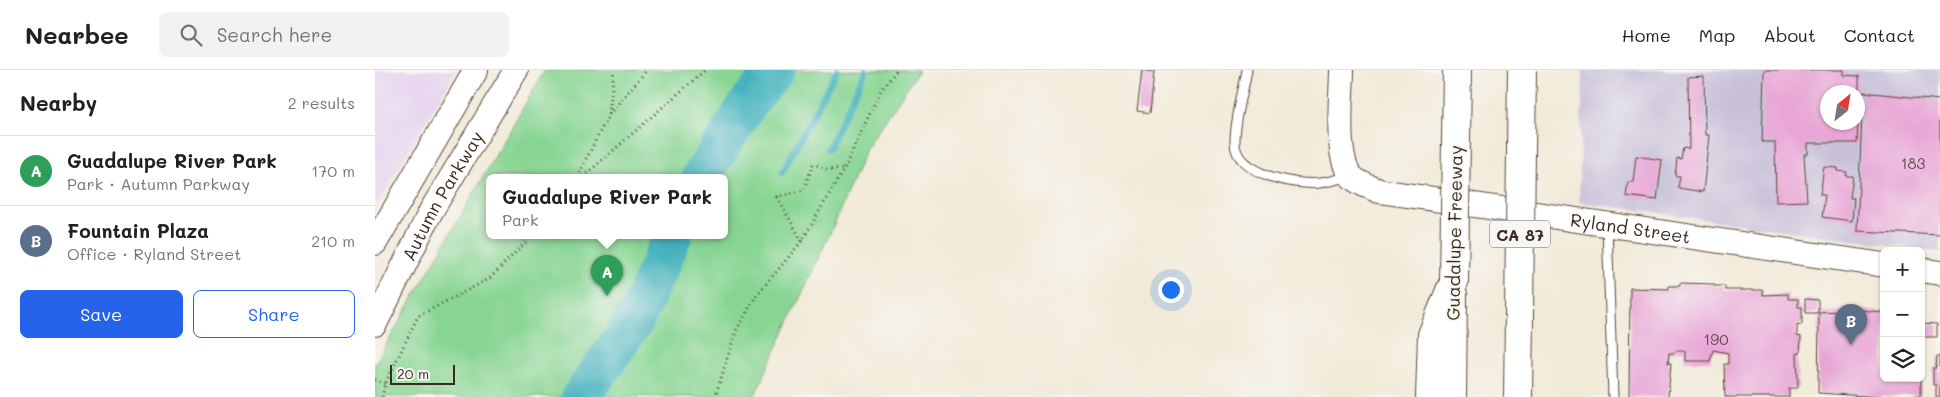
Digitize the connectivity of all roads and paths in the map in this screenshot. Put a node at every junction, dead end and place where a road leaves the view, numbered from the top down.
1 (476, 70) edge
2 (516, 70) edge
3 (614, 70) edge
4 (647, 70) edge
5 (705, 70) edge
6 (897, 70) edge
7 (1247, 70) edge
8 (1342, 70) edge
9 (1457, 70) edge
10 (1522, 70) edge
11 (609, 114) junction
12 (844, 169) junction
13 (579, 174) edge
14 (586, 174) edge
15 (1351, 176) junction
16 (1607, 224) junction
17 (529, 239) edge
18 (802, 241) junction
19 (375, 243) edge
20 (1880, 264) edge
21 (1925, 271) edge
22 (1940, 273) edge
23 (1454, 281) junction
24 (375, 324) edge
25 (375, 380) edge
26 (385, 384) junction
27 (383, 397) edge
28 (715, 397) edge
29 (1430, 397) edge
30 (1452, 397) edge
31 (1517, 397) edge
32 (1613, 397) edge

1 - 19 street, Autumn Parkway
2 - 24 street, Autumn Parkway
3 - 11 path
4 - 11 path
5 - 14 path
6 - 12 path
7 - 15 lane
8 - 15 street
9 - 23 highway, Guadalupe Freeway, bridge
10 - 31 highway, CA 87, bridge
11 - 13 path
12 - 18 path
12 - 18 path
15 - 16 street, Ryland Street
16 - 20 street, Ryland Street
16 - 32 lane
17 - 26 path
18 - 28 path
21 - 22 street
23 - 29 highway
23 - 30 highway, Guadalupe Freeway
25 - 26 path
26 - 27 path

